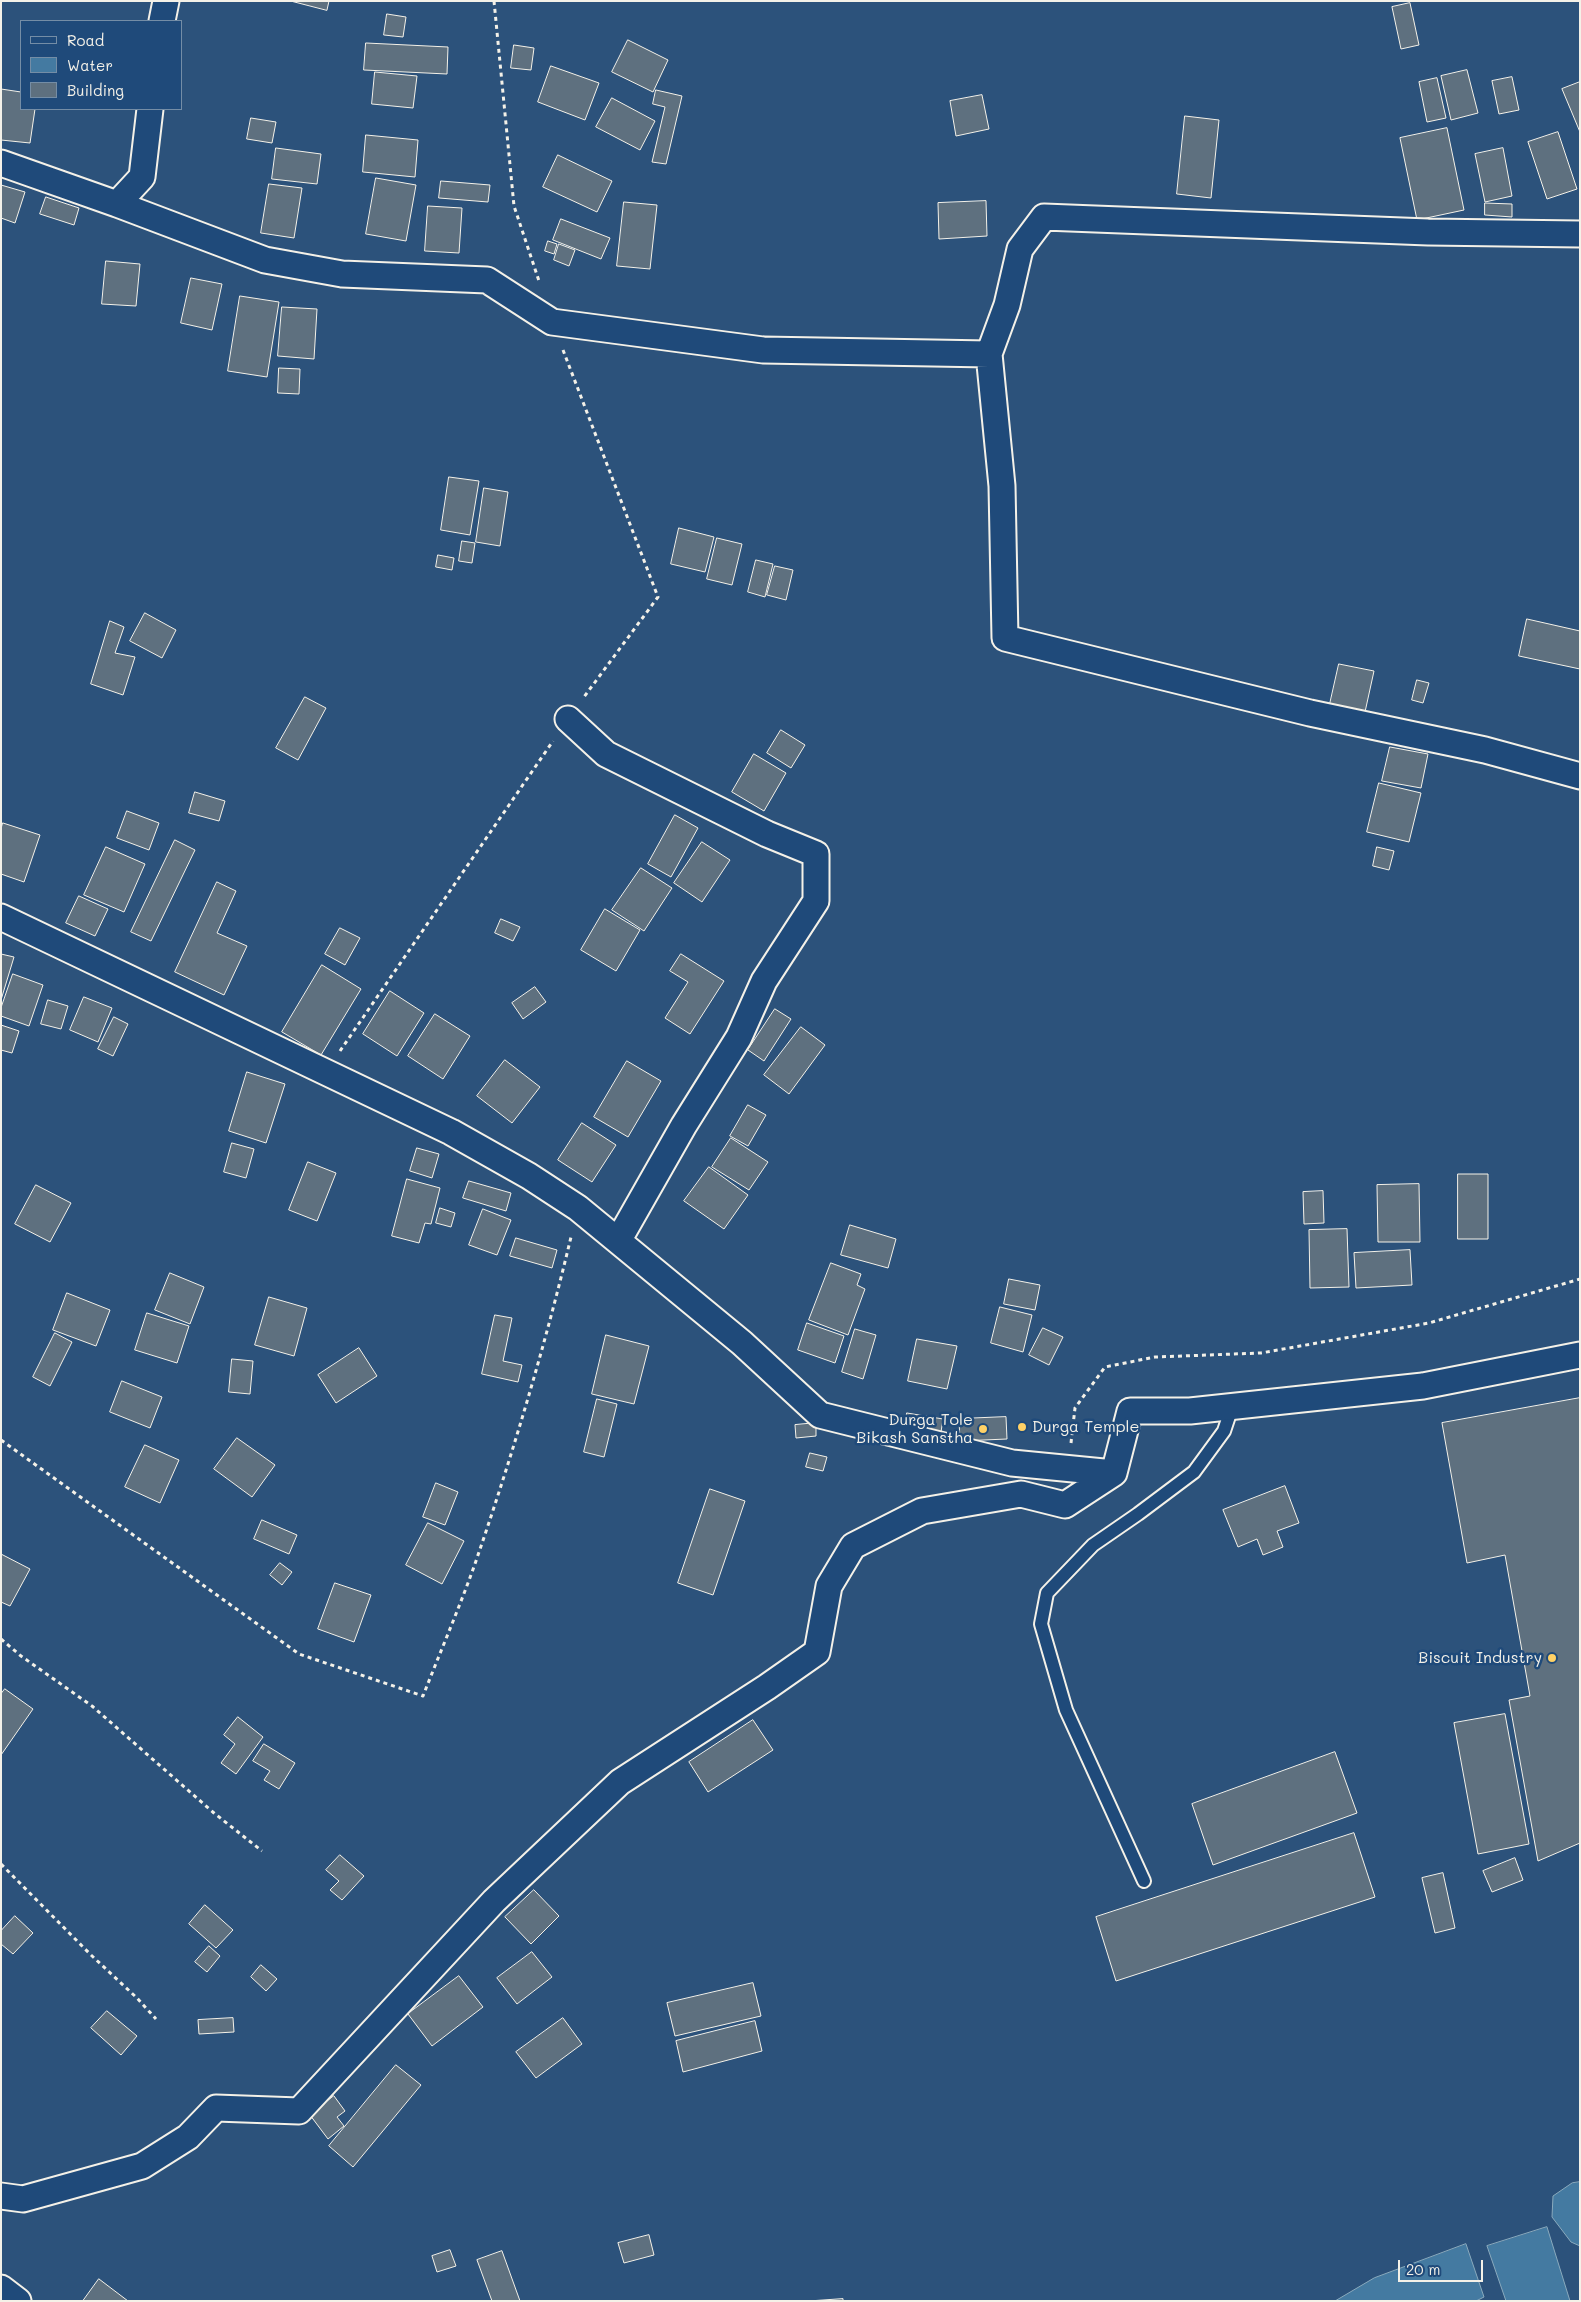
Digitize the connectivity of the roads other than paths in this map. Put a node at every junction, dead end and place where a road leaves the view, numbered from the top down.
1 (166, 1) edge
2 (162, 20) edge
3 (150, 110) edge
4 (1, 163) edge
5 (117, 204) junction
6 (1580, 234) edge
7 (990, 354) junction
8 (568, 719) road end
9 (1580, 776) edge
10 (1, 917) edge
11 (618, 1241) junction
12 (1580, 1356) edge
13 (1232, 1407) junction
14 (1114, 1473) junction
15 (1144, 1881) dead end
16 (1, 2196) edge
17 (1, 2288) edge
18 (18, 2301) edge

1 - 2 street
3 - 5 street
4 - 5 street
5 - 7 street
6 - 7 street
7 - 9 street
8 - 11 street
10 - 11 street
11 - 14 street
12 - 13 street
13 - 14 street
13 - 15 lane
14 - 16 street
17 - 18 street

